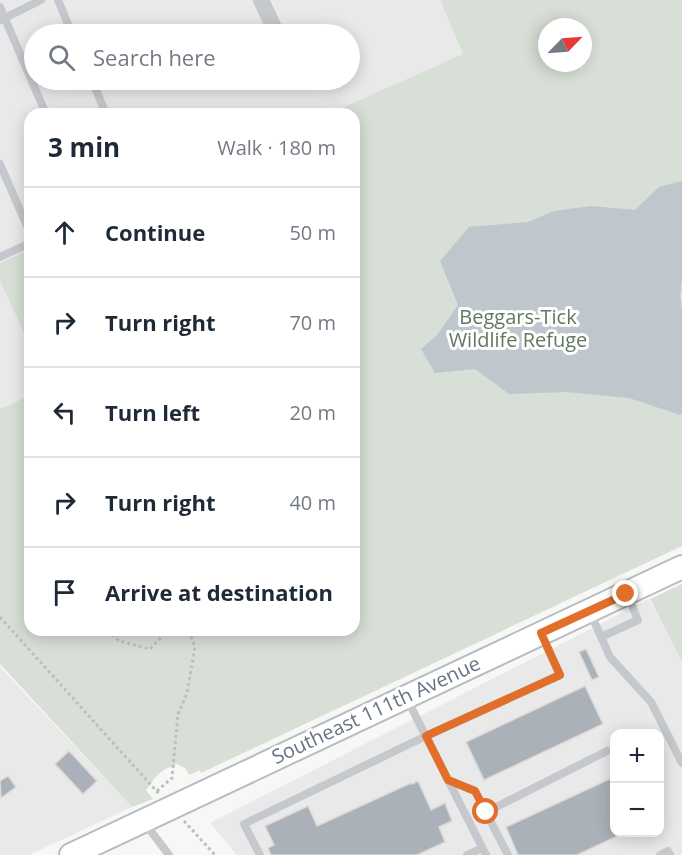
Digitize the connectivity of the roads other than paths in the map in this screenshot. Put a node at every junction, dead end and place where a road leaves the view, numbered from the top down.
1 (41, 0) edge
2 (58, 0) edge
3 (261, 0) edge
4 (0, 7) edge
5 (2, 19) edge
6 (68, 24) edge
7 (273, 24) edge
8 (24, 66) edge
9 (35, 90) edge
10 (96, 90) edge
11 (43, 108) edge
12 (104, 108) edge
13 (0, 164) edge
14 (24, 219) edge
15 (24, 246) edge
16 (0, 257) edge
17 (682, 567) edge
18 (626, 594) junction
19 (589, 611) junction
20 (541, 633) junction
21 (601, 638) junction
22 (405, 697) junction
23 (426, 736) junction
24 (607, 752) dead end
25 (682, 763) edge
26 (448, 780) junction
27 (486, 812) junction
28 (142, 821) junction
29 (484, 851) edge
30 (71, 855) edge
31 (169, 855) edge
32 (261, 855) edge
33 (467, 855) edge
34 (508, 855) edge
35 (660, 855) edge
36 (670, 855) edge

1 - 5 lane
2 - 6 lane
3 - 7 street
4 - 5 lane
5 - 8 lane
9 - 11 lane
10 - 12 lane
13 - 14 lane
15 - 16 lane
17 - 18 street, Southeast 111th Avenue
18 - 19 street, Southeast 111th Avenue
18 - 21 lane
19 - 20 street, Southeast 111th Avenue
19 - 21 lane
20 - 22 street, Southeast 111th Avenue
20 - 23 lane
21 - 25 lane
22 - 23 lane
22 - 28 street, Southeast 111th Avenue
23 - 26 lane
23 - 32 lane
24 - 27 lane
26 - 27 lane
26 - 29 lane
27 - 34 lane
28 - 30 street, Southeast 111th Avenue
28 - 31 lane
29 - 33 lane
35 - 36 lane

